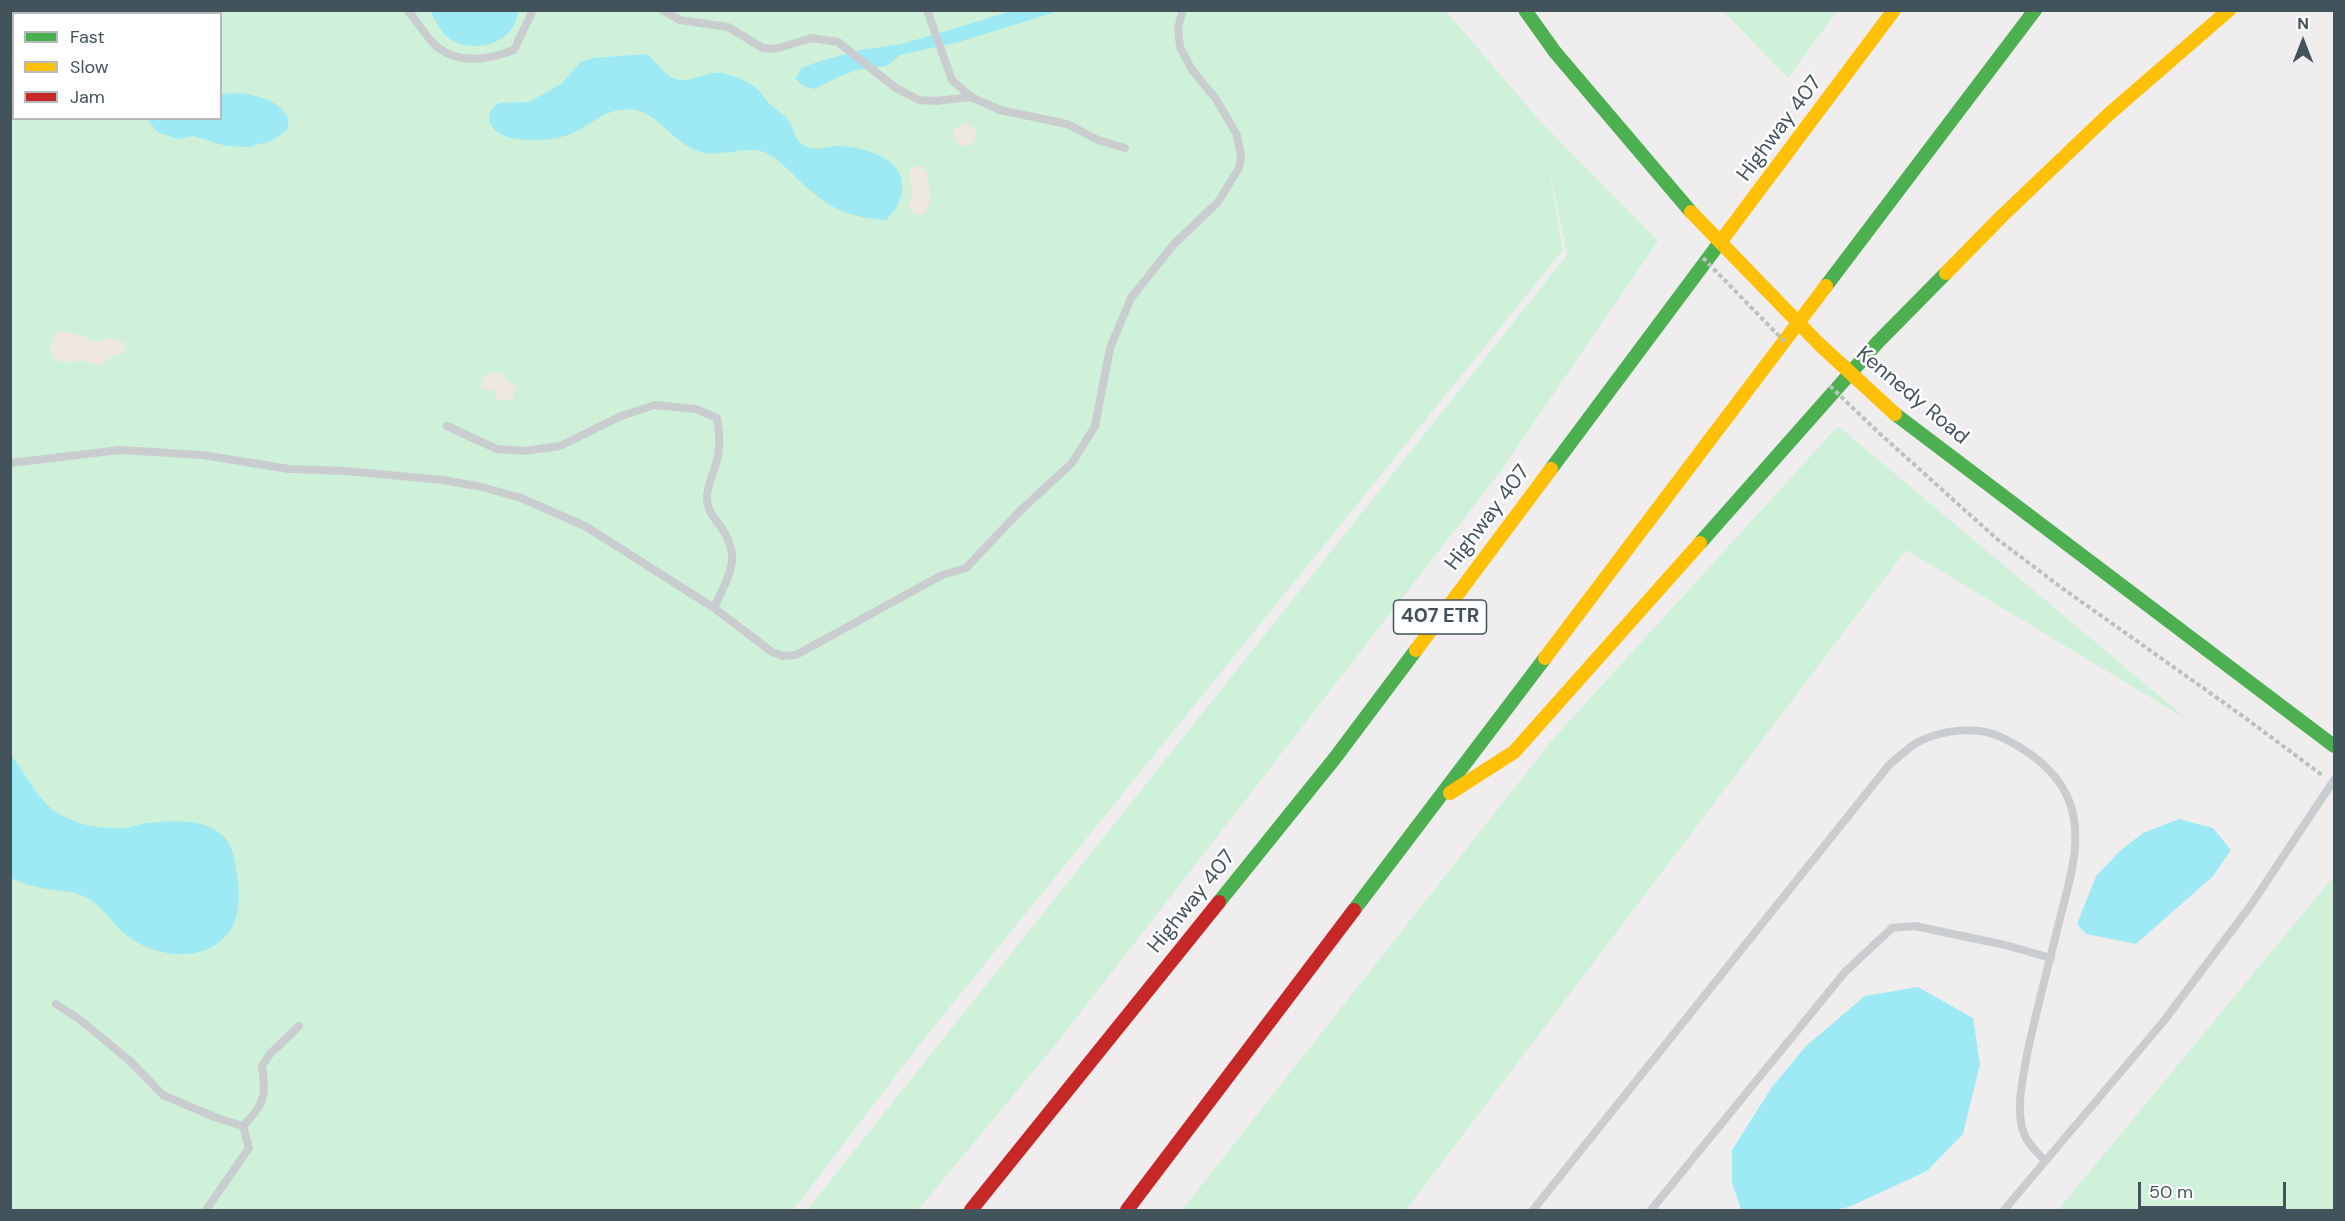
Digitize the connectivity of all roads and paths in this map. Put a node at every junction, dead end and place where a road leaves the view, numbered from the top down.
1 (533, 10) edge
2 (662, 10) edge
3 (927, 10) edge
4 (1183, 10) edge
5 (1525, 10) edge
6 (1894, 10) edge
7 (2035, 10) edge
8 (2229, 10) edge
9 (409, 12) edge
10 (971, 97) junction
11 (1125, 148) dead end
12 (447, 426) dead end
13 (1879, 433) dead end
14 (10, 464) edge
15 (714, 608) junction
16 (2334, 746) edge
17 (2333, 782) edge
18 (1434, 804) junction
19 (2051, 958) junction
20 (56, 1004) dead end
21 (298, 1026) dead end
22 (243, 1126) junction
23 (2045, 1161) junction
24 (206, 1210) edge
25 (970, 1210) edge
26 (1127, 1210) edge
27 (1533, 1210) edge
28 (1651, 1210) edge
29 (2004, 1210) edge

1 - 9 lane
2 - 10 lane
3 - 10 lane
4 - 15 lane
5 - 16 main road, Kennedy Road, bridge
6 - 25 main road, Highway 407 / 407 ETR
7 - 18 main road
8 - 18 main road
10 - 11 lane
12 - 15 lane
13 - 17 path
14 - 15 lane
17 - 23 lane
18 - 26 main road
19 - 23 lane
19 - 27 lane
19 - 28 lane
20 - 22 lane
21 - 22 lane
22 - 24 lane
23 - 29 lane

